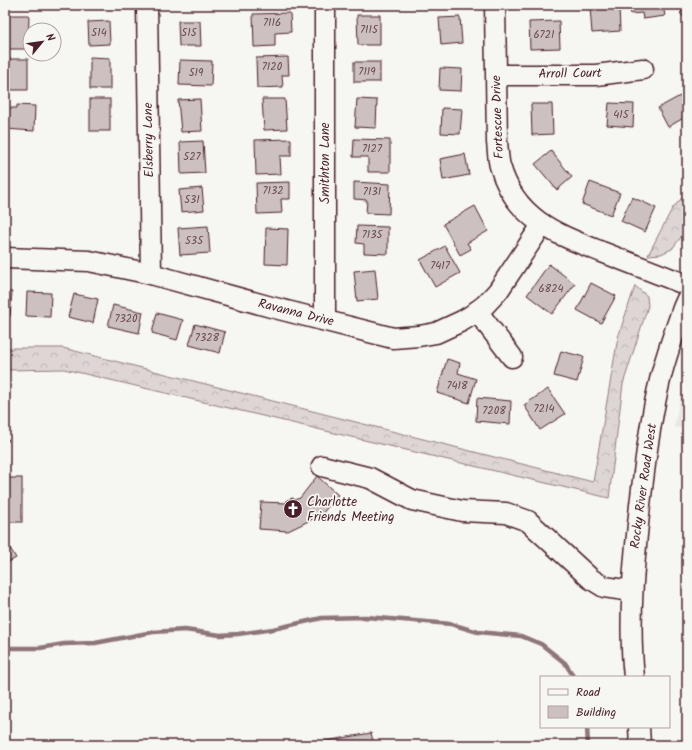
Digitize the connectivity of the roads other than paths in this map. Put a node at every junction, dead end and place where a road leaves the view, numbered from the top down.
1 (148, 5) edge
2 (325, 5) edge
3 (495, 5) edge
4 (643, 69) dead end
5 (497, 75) junction
6 (542, 225) junction
7 (5, 258) edge
8 (151, 274) junction
9 (687, 285) edge
10 (687, 299) edge
11 (477, 311) junction
12 (325, 320) junction
13 (512, 357) dead end
14 (322, 466) dead end
15 (632, 591) junction
16 (634, 676) edge
17 (639, 728) edge
18 (640, 745) edge

1 - 8 street, Elsberry Lane
2 - 12 street, Smithton Lane
3 - 5 street, Fortescue Drive
4 - 5 street, Arroll Court
5 - 6 street, Fortescue Drive
6 - 9 street, Fortescue Drive
6 - 11 street, Ravanna Drive
7 - 8 street, Ravanna Drive
8 - 12 street, Ravanna Drive
10 - 15 street, Rocky River Road West
11 - 12 street, Ravanna Drive
11 - 13 street
14 - 15 street
15 - 16 street, Rocky River Road West
17 - 18 street

